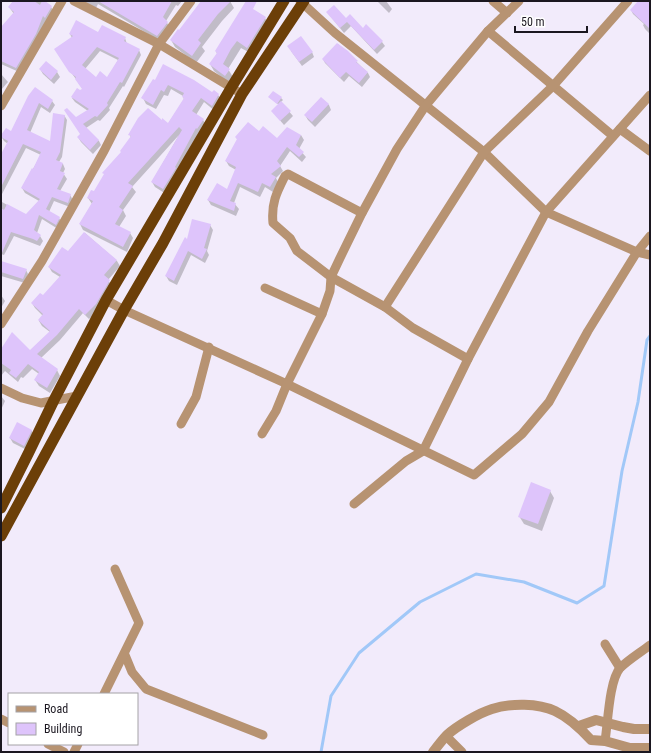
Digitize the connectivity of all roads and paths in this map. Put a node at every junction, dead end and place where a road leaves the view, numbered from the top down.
1 (62, 1) edge
2 (74, 1) edge
3 (191, 1) edge
4 (284, 1) edge
5 (493, 1) edge
6 (519, 1) edge
7 (628, 1) edge
8 (302, 2) edge
9 (507, 13) junction
10 (488, 31) junction
11 (158, 44) junction
12 (553, 86) junction
13 (231, 88) junction
14 (242, 94) junction
15 (650, 95) edge
16 (426, 104) junction
17 (1, 106) edge
18 (620, 129) junction
19 (613, 136) junction
20 (484, 152) junction
21 (650, 152) edge
22 (185, 166) junction
23 (200, 174) junction
24 (546, 212) junction
25 (362, 213) junction
26 (650, 236) edge
27 (637, 252) junction
28 (650, 255) edge
29 (331, 277) junction
30 (265, 288) dead end
31 (106, 300) junction
32 (385, 307) junction
33 (124, 310) junction
34 (322, 314) junction
35 (1, 324) edge
36 (209, 347) junction
37 (468, 359) junction
38 (287, 384) junction
39 (1, 388) edge
40 (77, 396) junction
41 (54, 400) junction
42 (181, 424) dead end
43 (262, 434) dead end
44 (423, 451) junction
45 (29, 452) junction
46 (42, 459) junction
47 (354, 504) dead end
48 (1, 508) edge
49 (1, 536) edge
50 (115, 569) dead end
51 (605, 644) dead end
52 (650, 645) edge
53 (125, 655) junction
54 (620, 668) junction
55 (105, 693) edge
56 (608, 723) junction
57 (579, 726) junction
58 (650, 729) edge
59 (263, 735) dead end
60 (446, 736) junction
61 (605, 741) junction
62 (50, 745) edge
63 (650, 748) edge
64 (64, 752) edge
65 (433, 752) edge
66 (462, 752) edge

1 - 17 street
2 - 11 street
3 - 11 street
4 - 13 highway
5 - 9 street
6 - 9 street
7 - 12 street
8 - 14 highway
8 - 16 street
9 - 10 street
10 - 12 street
10 - 16 street
11 - 13 street
11 - 35 street
12 - 19 street
12 - 20 street
13 - 14 street
13 - 22 highway
14 - 23 highway
15 - 18 street
16 - 20 street
16 - 25 street
18 - 19 street
18 - 21 street
19 - 24 street
20 - 24 street
20 - 32 street
22 - 23 highway
22 - 31 highway
23 - 33 highway
24 - 27 street
24 - 37 street
25 - 29 street
25 - 29 street
26 - 27 street
27 - 28 street
27 - 44 street
29 - 32 street
29 - 34 street
30 - 34 street
31 - 33 street
31 - 41 highway
32 - 37 street
33 - 36 street
33 - 40 highway
34 - 38 street
36 - 38 street
36 - 42 street
37 - 44 street
38 - 43 street
38 - 44 street
39 - 41 street
40 - 41 street
40 - 46 highway
41 - 45 highway
44 - 47 street
45 - 46 highway
45 - 48 highway
46 - 49 highway
50 - 53 street
51 - 54 street
52 - 54 street
53 - 55 street
53 - 59 street
54 - 56 street
56 - 57 street
56 - 58 street
56 - 61 street
57 - 60 street
57 - 61 street
60 - 65 street
60 - 66 street
61 - 63 street
62 - 64 street

